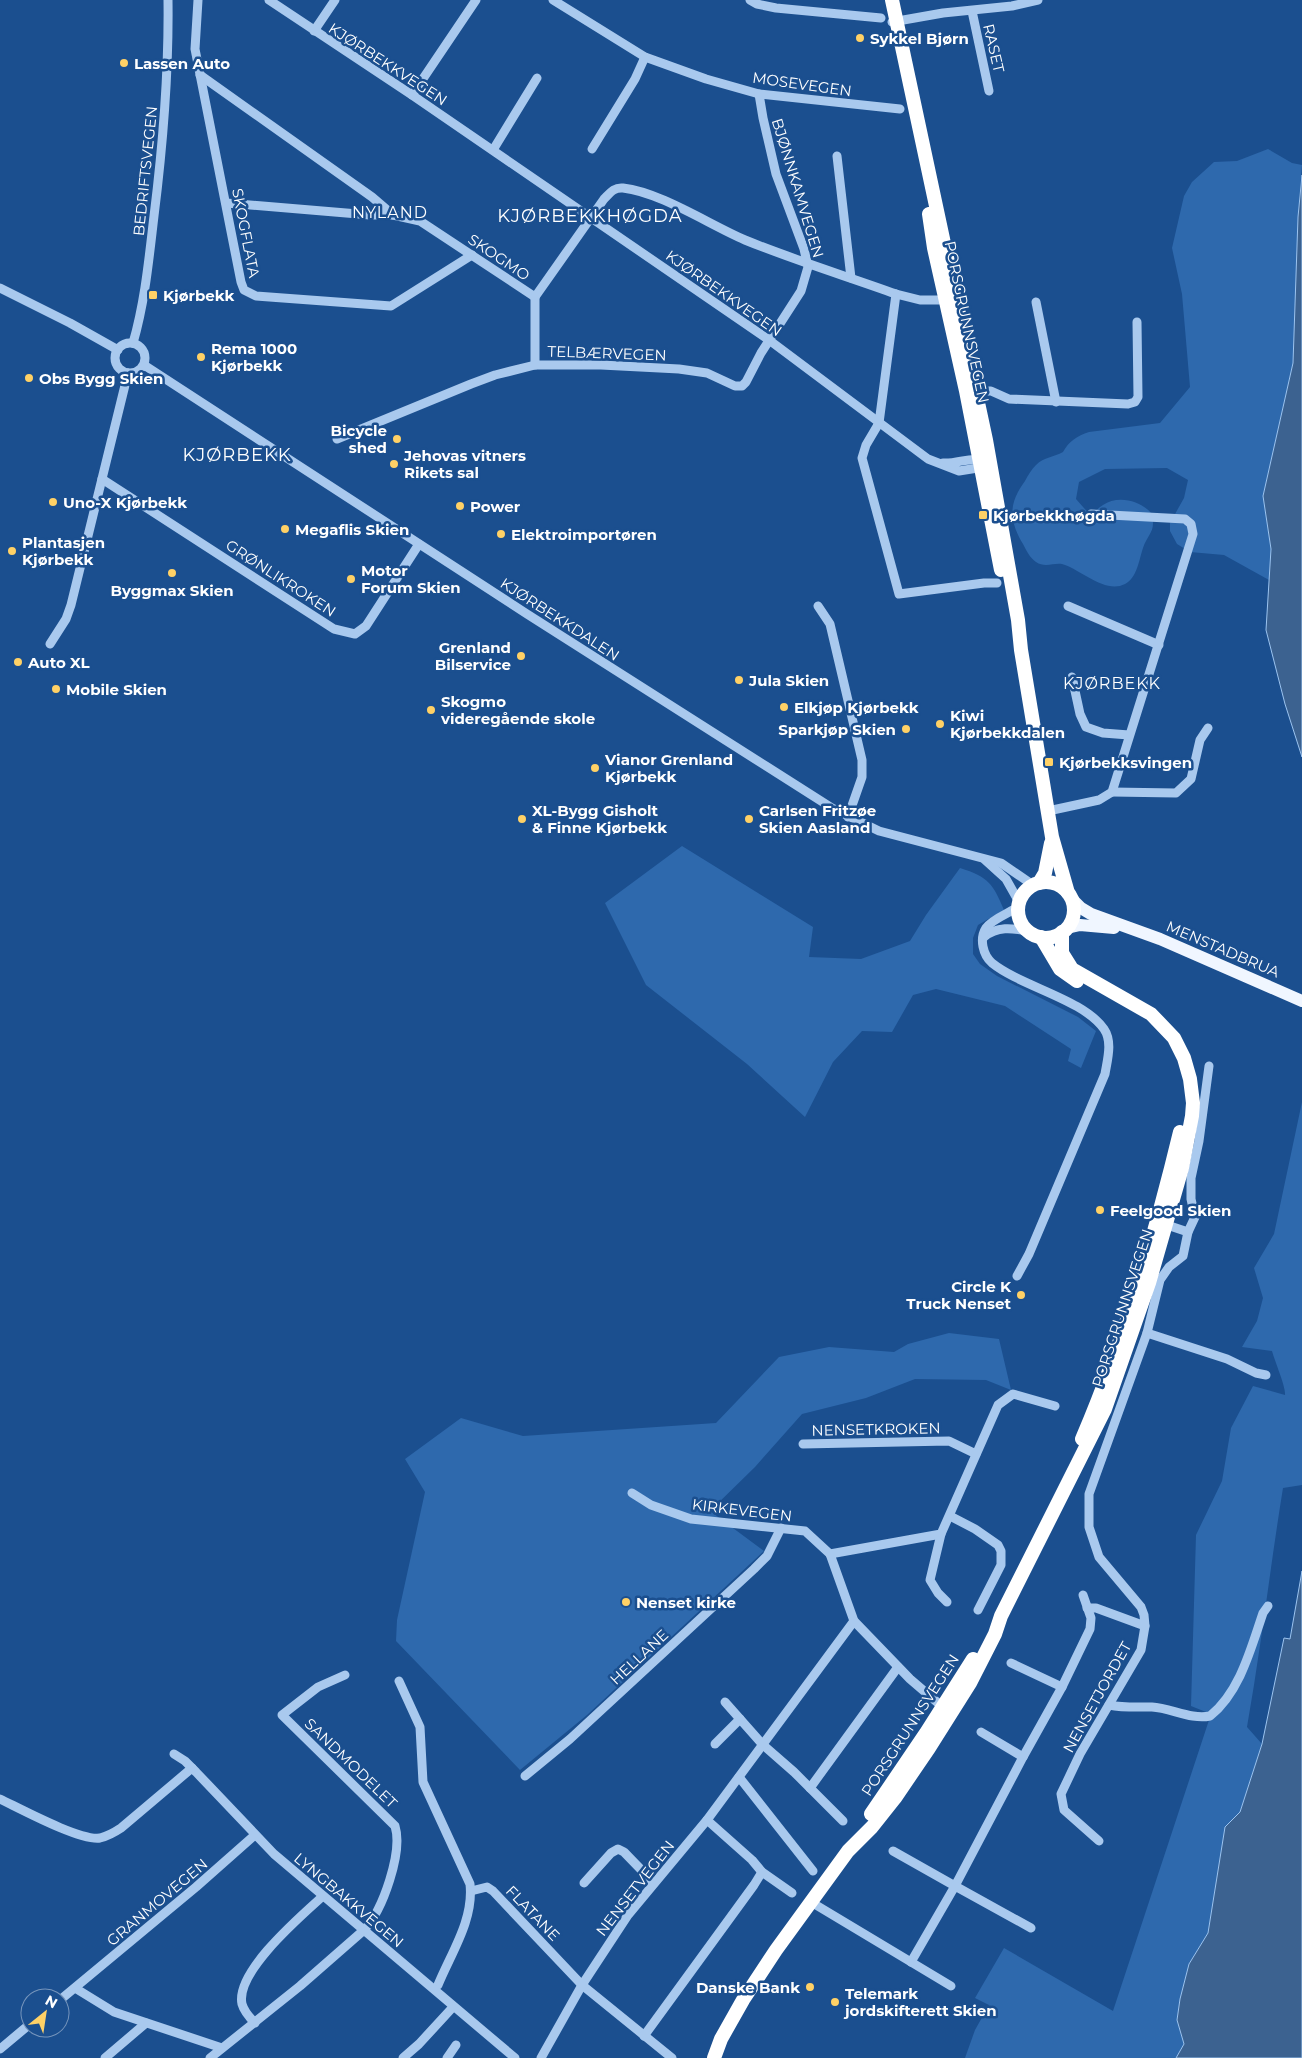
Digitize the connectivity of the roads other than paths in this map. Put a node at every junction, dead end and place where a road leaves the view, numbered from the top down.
1 (168, 0) edge
2 (198, 0) edge
3 (269, 0) edge
4 (335, 0) edge
5 (476, 0) edge
6 (553, 0) edge
7 (750, 0) edge
8 (886, 0) edge
9 (892, 0) edge
10 (1038, 0) edge
11 (972, 11) junction
12 (889, 20) junction
13 (314, 31) junction
14 (645, 57) junction
15 (200, 75) junction
16 (537, 78) dead end
17 (989, 91) dead end
18 (759, 94) junction
19 (412, 95) junction
20 (900, 109) dead end
21 (592, 149) dead end
22 (493, 150) junction
23 (836, 156) dead end
24 (226, 203) junction
25 (393, 215) junction
26 (591, 218) junction
27 (472, 255) junction
28 (808, 263) junction
29 (851, 278) junction
30 (0, 288) edge
31 (896, 294) junction
32 (535, 297) junction
33 (938, 300) dead end
34 (1036, 302) dead end
35 (1137, 322) dead end
36 (769, 340) junction
37 (134, 343) junction
38 (118, 350) junction
39 (535, 364) junction
40 (144, 365) junction
41 (128, 373) junction
42 (971, 391) junction
43 (1056, 402) junction
44 (879, 424) junction
45 (337, 439) dead end
46 (983, 464) junction
47 (102, 479) junction
48 (1090, 514) dead end
49 (419, 544) junction
50 (997, 583) dead end
51 (818, 606) dead end
52 (1068, 606) dead end
53 (50, 644) dead end
54 (1160, 645) junction
55 (1072, 677) dead end
56 (1208, 728) dead end
57 (1129, 735) junction
58 (1112, 792) junction
59 (1048, 811) junction
60 (848, 817) junction
61 (1052, 838) junction
62 (980, 857) junction
63 (1036, 884) junction
64 (1069, 895) junction
65 (1019, 905) junction
66 (1129, 929) junction
67 (1064, 930) junction
68 (1028, 931) junction
69 (984, 937) junction
70 (1041, 937) junction
71 (1117, 996) junction
72 (1302, 1001) edge
73 (1209, 1066) dead end
74 (1161, 1223) junction
75 (1188, 1232) junction
76 (1017, 1276) dead end
77 (1147, 1333) junction
78 (1266, 1374) dead end
79 (1055, 1406) dead end
80 (803, 1444) dead end
81 (976, 1454) junction
82 (632, 1493) dead end
83 (950, 1516) junction
84 (781, 1528) junction
85 (941, 1534) junction
86 (830, 1554) junction
87 (1083, 1595) dead end
88 (947, 1602) dead end
89 (1268, 1606) dead end
90 (1088, 1608) junction
91 (978, 1610) dead end
92 (854, 1621) junction
93 (1145, 1626) junction
94 (1011, 1663) dead end
95 (898, 1666) junction
96 (345, 1675) dead end
97 (399, 1681) dead end
98 (1062, 1687) junction
99 (725, 1702) dead end
100 (1109, 1705) junction
101 (947, 1710) junction
102 (740, 1719) junction
103 (981, 1732) dead end
104 (716, 1744) dead end
105 (763, 1745) junction
106 (174, 1754) dead end
107 (1023, 1757) junction
108 (192, 1768) junction
109 (524, 1776) dead end
110 (739, 1776) junction
111 (810, 1788) junction
112 (0, 1800) edge
113 (707, 1820) junction
114 (843, 1820) dead end
115 (255, 1835) junction
116 (1100, 1841) dead end
117 (893, 1851) dead end
118 (813, 1871) dead end
119 (762, 1872) junction
120 (584, 1883) dead end
121 (654, 1883) junction
122 (955, 1886) junction
123 (471, 1891) junction
124 (792, 1893) dead end
125 (323, 1896) junction
126 (810, 1902) junction
127 (1031, 1928) dead end
128 (364, 1930) junction
129 (911, 1962) junction
130 (438, 1985) dead end
131 (582, 1985) junction
132 (951, 1986) dead end
133 (75, 1988) junction
134 (70, 1992) edge
135 (453, 2006) junction
136 (146, 2023) junction
137 (255, 2023) junction
138 (20, 2032) edge
139 (644, 2036) junction
140 (721, 2039) junction
141 (456, 2045) dead end
142 (222, 2048) junction
143 (0, 2049) edge
144 (105, 2058) edge
145 (210, 2058) edge
146 (403, 2058) edge
147 (447, 2058) edge
148 (515, 2058) edge
149 (541, 2058) edge
150 (672, 2058) edge
151 (706, 2058) edge
152 (714, 2058) edge

1 - 37 street, BEDRIFTSVEGEN
2 - 15 street, SKOGFLATA
3 - 13 street, KJØRBEKKVEGEN
4 - 13 street
5 - 19 street
6 - 14 street, MOSEVEGEN
7 - 12 street, RASET
8 - 12 highway, PORSGRUNNSVEGEN
9 - 12 highway, PORSGRUNNSVEGEN
10 - 11 street, RASET
11 - 12 street, RASET
11 - 17 street, RASET
12 - 42 highway, PORSGRUNNSVEGEN
13 - 19 street, KJØRBEKKVEGEN
14 - 18 street, MOSEVEGEN
14 - 21 street
15 - 24 street, SKOGFLATA
15 - 25 street, SKOGMO
16 - 22 street
18 - 20 street, MOSEVEGEN
18 - 28 street, BJØNNKAMVEGEN
19 - 22 street, KJØRBEKKVEGEN
22 - 26 street, KJØRBEKKVEGEN
23 - 29 street, BJØNNKAMVEGEN
24 - 25 street
24 - 27 street, SKOGFLATA
25 - 27 street, SKOGMO
26 - 28 street, SKOGMO
26 - 32 street, SKOGMO
26 - 36 street, KJØRBEKKVEGEN
27 - 32 street, SKOGMO
28 - 29 street, SKOGMO
28 - 36 street, BJØNNKAMVEGEN
29 - 31 street, SKOGMO
30 - 38 street
31 - 33 street, SKOGMO
31 - 44 street
32 - 39 street
34 - 43 street
35 - 43 street
36 - 39 street, TELBÆRVEGEN
36 - 44 street, KJØRBEKKVEGEN
37 - 38 street
37 - 40 street
38 - 41 street
39 - 45 street, TELBÆRVEGEN
40 - 41 street
40 - 49 street, KJØRBEKKDALEN
41 - 47 street
42 - 43 street
42 - 46 highway, PORSGRUNNSVEGEN
44 - 46 street, KJØRBEKKVEGEN
44 - 50 street
46 - 59 highway, PORSGRUNNSVEGEN
47 - 49 street, GRØNLIKROKEN
47 - 53 street
48 - 54 street
49 - 60 street, KJØRBEKKDALEN
51 - 60 street
52 - 54 street
54 - 57 street
55 - 57 street
56 - 58 street
57 - 58 street
58 - 59 street
59 - 61 highway, PORSGRUNNSVEGEN
60 - 62 street, KJØRBEKKDALEN
61 - 63 highway, PORSGRUNNSVEGEN
61 - 64 highway, PORSGRUNNSVEGEN
62 - 63 street, KJØRBEKKDALEN
62 - 65 street, KJØRBEKKDALEN
63 - 64 highway
63 - 65 highway
64 - 66 main road, MENSTADBRUA
64 - 67 highway
65 - 68 highway
65 - 69 street
66 - 67 main road, MENSTADBRUA
66 - 72 main road, MENSTADBRUA
67 - 70 highway
67 - 71 highway, PORSGRUNNSVEGEN
68 - 69 street
68 - 70 highway
69 - 76 street
70 - 71 highway, PORSGRUNNSVEGEN
71 - 74 highway, PORSGRUNNSVEGEN
73 - 75 street
74 - 75 street
74 - 101 highway, PORSGRUNNSVEGEN
75 - 77 street, NENSETJORDET
77 - 78 street
77 - 93 street, NENSETJORDET
79 - 81 street
80 - 81 street, NENSETKROKEN
81 - 83 street
82 - 84 street, KIRKEVEGEN
83 - 85 street
83 - 91 street
84 - 86 street, KIRKEVEGEN
84 - 109 street, HELLANE
85 - 86 street
85 - 88 street
86 - 92 street, KIRKEVEGEN
87 - 90 street
89 - 100 street
90 - 93 street
90 - 98 street
92 - 95 street, KIRKEVEGEN
92 - 105 street, NENSETVEGEN
93 - 100 street, NENSETJORDET
94 - 98 street
95 - 101 street, KIRKEVEGEN
95 - 111 street
96 - 128 street, SANDMODELET
97 - 123 street
98 - 107 street
99 - 102 street
100 - 116 street, NENSETJORDET
101 - 126 highway, PORSGRUNNSVEGEN
102 - 104 street
102 - 105 street
103 - 107 street
105 - 110 street, NENSETVEGEN
105 - 111 street
106 - 108 street, LYNGBAKKVEGEN
107 - 122 street
108 - 112 street
108 - 115 street, LYNGBAKKVEGEN
110 - 113 street, NENSETVEGEN
110 - 118 street
111 - 114 street
113 - 119 street
113 - 121 street, NENSETVEGEN
115 - 125 street, LYNGBAKKVEGEN
115 - 133 street, GRANMOVEGEN
117 - 122 street
119 - 124 street
119 - 139 street
120 - 121 street
121 - 131 street, NENSETVEGEN
122 - 127 street
122 - 129 street
123 - 130 street
123 - 131 street, FLATANE
125 - 128 street, LYNGBAKKVEGEN
125 - 137 street
126 - 129 street
126 - 140 highway, PORSGRUNNSVEGEN
128 - 135 street, LYNGBAKKVEGEN
128 - 137 street
129 - 132 street
131 - 139 street, FLATANE
131 - 149 street, NENSETVEGEN
133 - 134 street, GRANMOVEGEN
133 - 136 street
135 - 146 street
135 - 148 street, LYNGBAKKVEGEN
136 - 142 street
136 - 144 street
137 - 142 street
138 - 143 street
139 - 150 street, FLATANE
140 - 151 highway, PORSGRUNNSVEGEN
140 - 152 highway, PORSGRUNNSVEGEN
141 - 147 street
142 - 145 street

